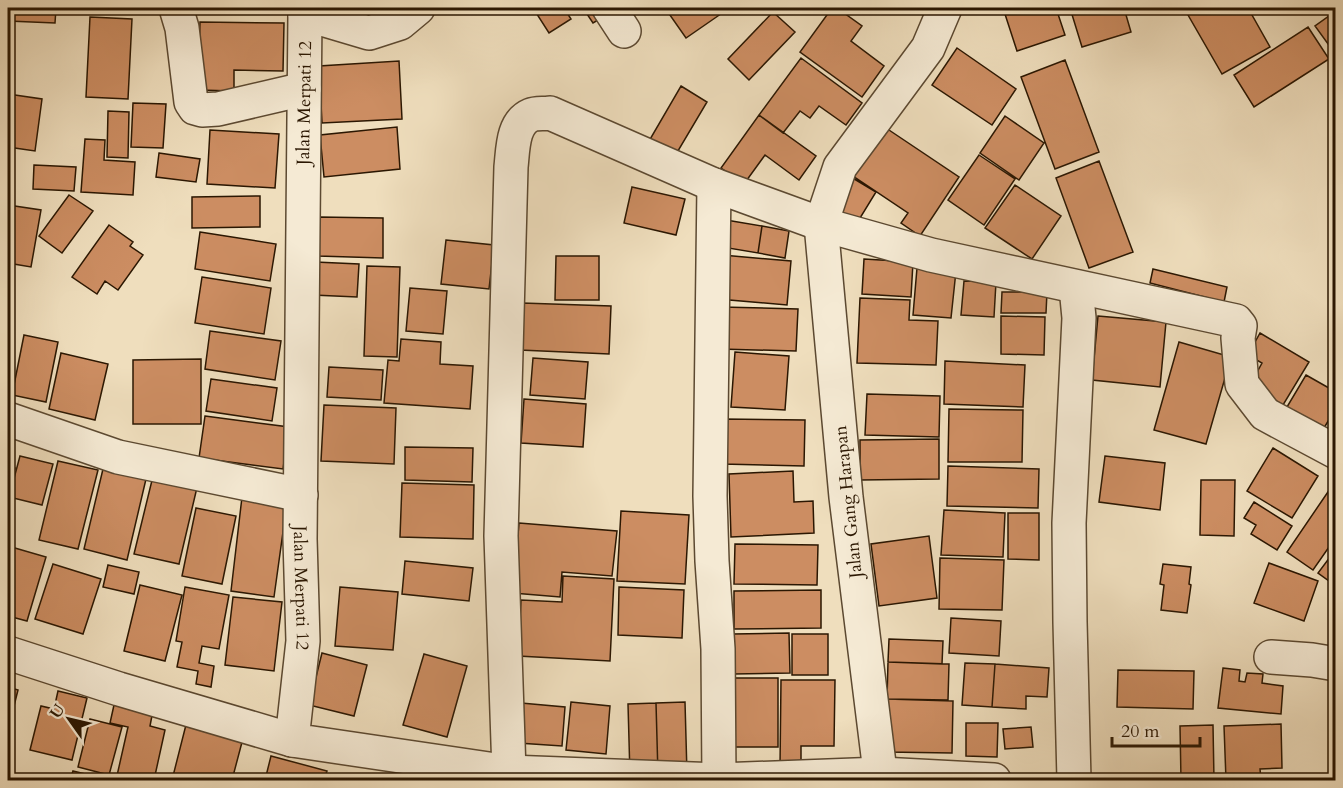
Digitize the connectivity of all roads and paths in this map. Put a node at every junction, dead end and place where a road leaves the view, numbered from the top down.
1 (176, 8) edge
2 (418, 8) edge
3 (945, 8) edge
4 (304, 10) edge
5 (304, 89) junction
6 (714, 185) junction
7 (821, 224) junction
8 (1076, 287) junction
9 (8, 419) edge
10 (1335, 452) edge
11 (301, 495) junction
12 (8, 653) edge
13 (1272, 657) dead end
14 (1335, 664) edge
15 (292, 740) junction
16 (509, 772) junction
17 (881, 777) edge
18 (719, 780) edge
19 (994, 780) edge
20 (1074, 780) edge

1 - 5 street
2 - 4 street
3 - 7 street
4 - 5 street, Jalan Merpati 12
5 - 11 street, Jalan Merpati 12
6 - 7 street
6 - 16 street
6 - 18 street
7 - 8 street
7 - 17 street, Jalan Gang Harapan
8 - 10 street
8 - 20 street
9 - 11 street
11 - 15 street, Jalan Merpati 12
12 - 15 street
13 - 14 street
15 - 16 street
16 - 18 street
17 - 18 street
17 - 19 street

